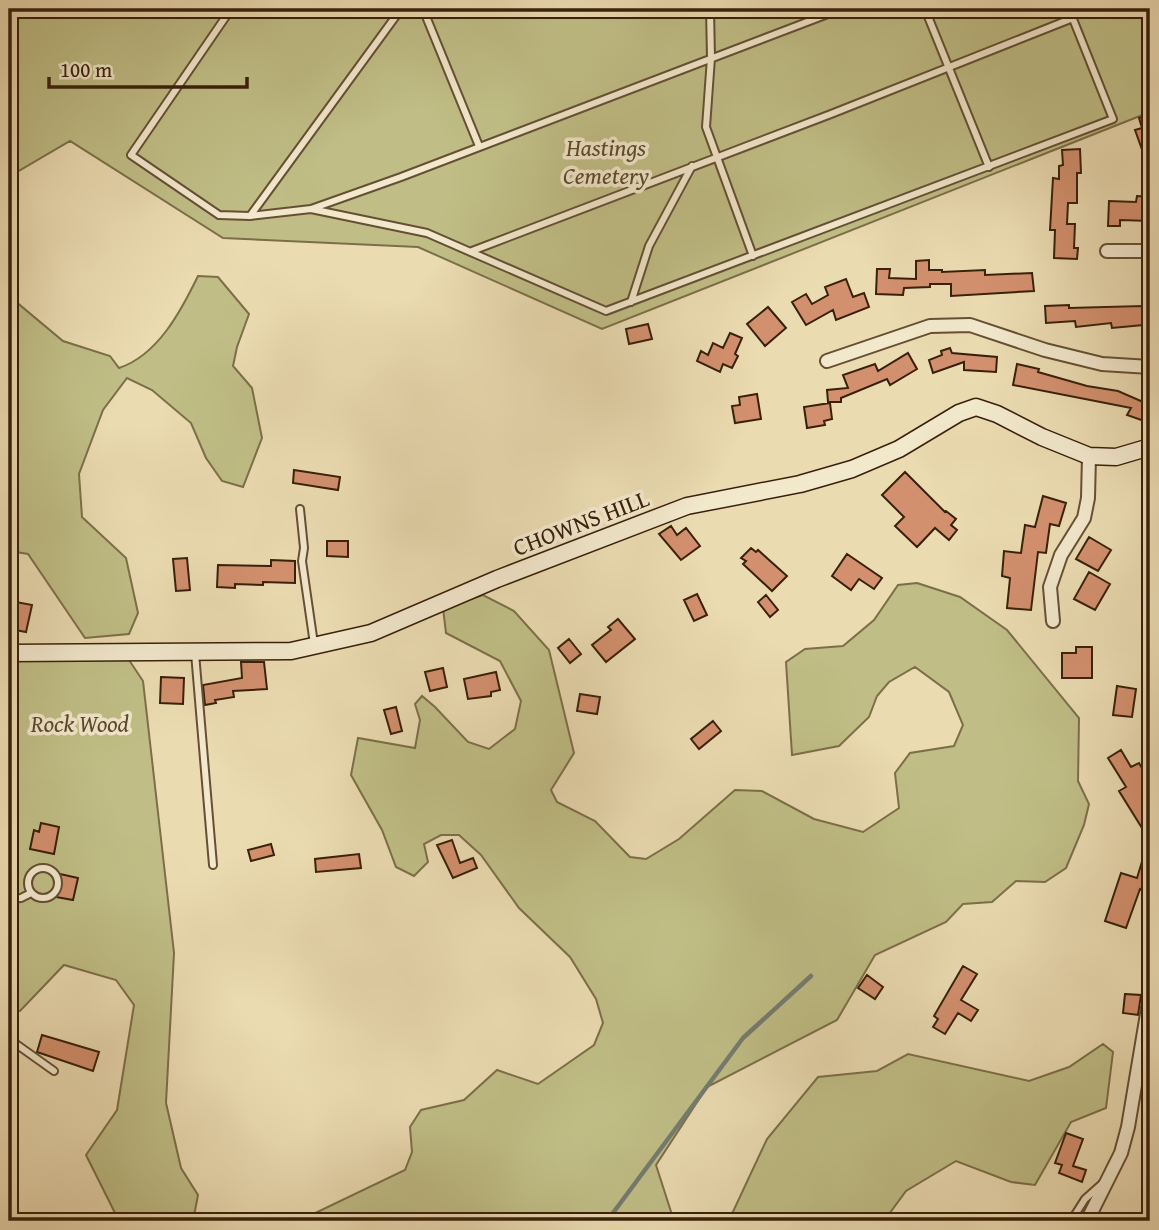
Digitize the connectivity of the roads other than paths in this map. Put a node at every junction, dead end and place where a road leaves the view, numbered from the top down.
1 (231, 9) edge
2 (401, 9) edge
3 (423, 9) edge
4 (710, 9) edge
5 (841, 9) edge
6 (925, 9) edge
7 (1069, 9) edge
8 (1073, 18) junction
9 (711, 58) junction
10 (949, 65) junction
11 (479, 146) junction
12 (717, 156) junction
13 (692, 166) junction
14 (989, 167) junction
15 (311, 209) junction
16 (250, 216) junction
17 (472, 251) junction
18 (1107, 251) dead end
19 (1150, 251) edge
20 (753, 256) junction
21 (631, 302) junction
22 (827, 361) dead end
23 (1150, 367) edge
24 (1150, 447) edge
25 (1089, 456) junction
26 (300, 509) dead end
27 (1054, 621) dead end
28 (314, 646) junction
29 (195, 651) junction
30 (9, 653) edge
31 (213, 865) dead end
32 (31, 893) junction
33 (9, 899) edge
34 (1150, 996) edge
35 (9, 1039) edge
36 (54, 1071) dead end
37 (1110, 1177) junction
38 (1072, 1221) edge
39 (1087, 1221) edge

1 - 16 lane
2 - 16 lane
3 - 11 lane
4 - 9 lane
5 - 9 lane
6 - 10 lane
7 - 8 lane
8 - 10 lane
8 - 14 lane
9 - 11 lane
9 - 12 lane
10 - 12 lane
10 - 14 lane
11 - 15 lane
12 - 13 lane
12 - 20 lane
13 - 17 lane
13 - 21 lane
14 - 20 lane
15 - 16 lane
15 - 17 lane
17 - 21 lane
18 - 19 street
20 - 21 lane
22 - 23 street
24 - 25 street, CHOWNS HILL
25 - 27 street
25 - 28 street, CHOWNS HILL
26 - 28 lane
28 - 29 street, CHOWNS HILL
29 - 30 street, CHOWNS HILL
29 - 31 lane
32 - 32 lane
32 - 33 lane
34 - 37 street
35 - 36 lane
37 - 38 lane
37 - 39 street

